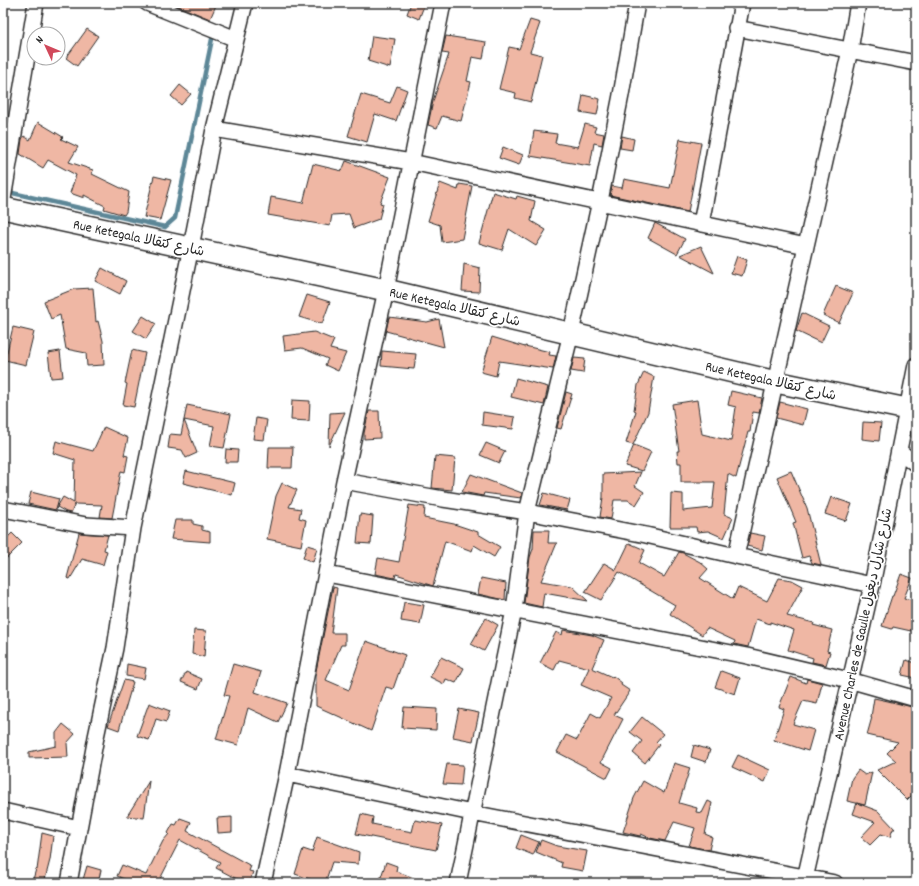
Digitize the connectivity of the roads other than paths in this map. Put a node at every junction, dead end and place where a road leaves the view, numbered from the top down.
1 (36, 3) edge
2 (147, 3) edge
3 (245, 3) edge
4 (443, 3) edge
5 (637, 3) edge
6 (742, 3) edge
7 (858, 3) edge
8 (736, 28) junction
9 (236, 39) junction
10 (850, 50) junction
11 (916, 64) edge
12 (214, 129) junction
13 (411, 162) junction
14 (3, 199) edge
15 (600, 201) junction
16 (3, 208) edge
17 (701, 224) junction
18 (806, 246) junction
19 (191, 247) junction
20 (386, 290) junction
21 (571, 333) junction
22 (916, 365) edge
23 (776, 382) junction
24 (911, 410) edge
25 (899, 451) junction
26 (916, 464) edge
27 (344, 481) junction
28 (3, 509) edge
29 (527, 512) junction
30 (133, 528) junction
31 (736, 556) junction
32 (327, 574) junction
33 (872, 585) junction
34 (514, 610) junction
35 (849, 680) junction
36 (916, 698) edge
37 (287, 774) junction
38 (3, 811) edge
39 (472, 812) junction
40 (79, 828) junction
41 (805, 880) edge
42 (68, 883) edge
43 (263, 883) edge
44 (458, 883) edge
45 (835, 883) edge

1 - 14 street
2 - 9 street
3 - 9 street
4 - 13 street
5 - 15 street
6 - 8 street
7 - 10 street
8 - 10 street
8 - 17 street
9 - 12 street
10 - 11 street
10 - 18 street
12 - 13 street
12 - 19 street
13 - 15 street
13 - 20 street
15 - 17 street
15 - 21 street
16 - 19 street, Rue Ketegala شارع كتقالا
17 - 18 street
18 - 23 street
19 - 20 street, Rue Ketegala شارع كتقالا
19 - 30 street
20 - 21 street, Rue Ketegala شارع كتقالا
20 - 27 street
21 - 23 street, Rue Ketegala شارع كتقالا
21 - 29 street
22 - 24 street, Avenue Charles de Gaulle شارع شارل ديغول
23 - 24 street, Rue Ketegala شارع كتقالا
23 - 31 street
24 - 25 street, Avenue Charles de Gaulle شارع شارل ديغول
25 - 26 street
25 - 33 street, Avenue Charles de Gaulle شارع شارل ديغول
27 - 29 street
27 - 32 street
28 - 30 street
29 - 31 street
29 - 34 street
30 - 40 street
31 - 33 street
32 - 34 street
32 - 37 street
33 - 35 street, Avenue Charles de Gaulle شارع شارل ديغول
34 - 35 street
34 - 39 street
35 - 36 street
35 - 41 street, Avenue Charles de Gaulle شارع شارل ديغول
37 - 39 street
37 - 43 street
38 - 40 street
39 - 41 street
39 - 44 street
40 - 42 street
41 - 45 street

